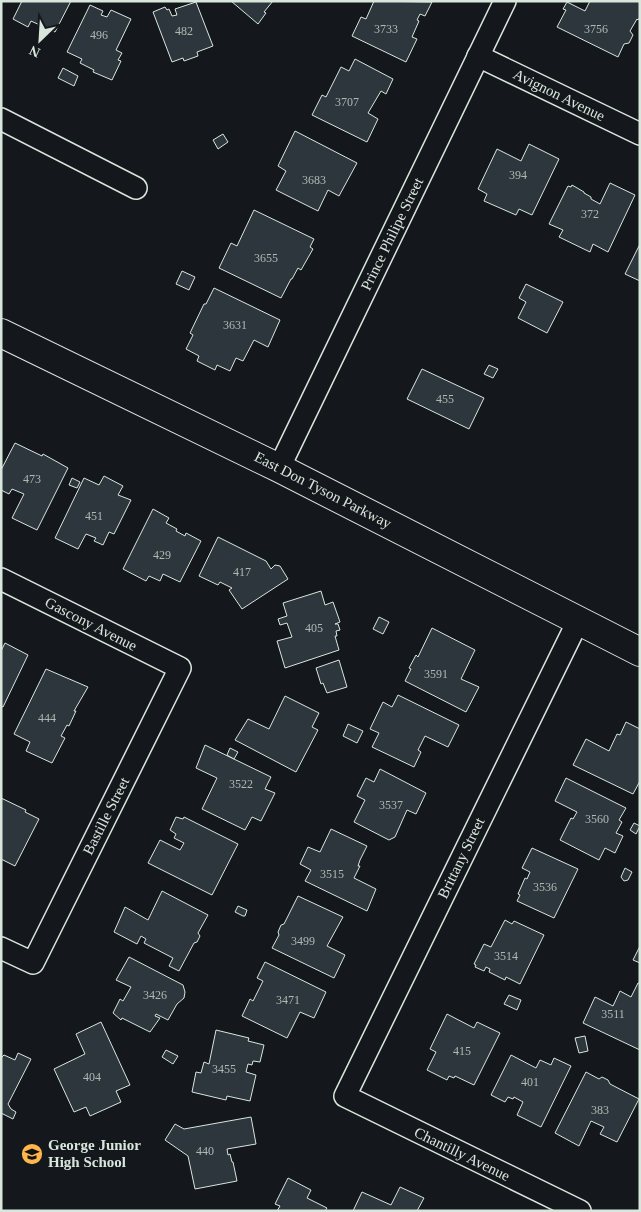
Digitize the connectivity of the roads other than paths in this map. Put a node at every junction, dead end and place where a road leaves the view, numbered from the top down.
1 (505, 1) edge
2 (478, 56) junction
3 (1, 119) edge
4 (640, 134) edge
5 (136, 188) dead end
6 (2, 335) edge
7 (279, 468) junction
8 (1, 579) edge
9 (578, 621) junction
10 (640, 652) edge
11 (180, 668) joint
12 (1, 948) edge
13 (345, 1096) joint
14 (580, 1211) edge

1 - 2 street, Prince Philipe Street
2 - 4 street, Avignon Avenue
2 - 7 street, Prince Philipe Street
3 - 5 street
6 - 7 main road, East Don Tyson Parkway
7 - 9 main road, East Don Tyson Parkway
8 - 11 street, Gascony Avenue
9 - 10 main road, East Don Tyson Parkway
9 - 13 street, Brittany Street
11 - 12 street, Bastille Street
13 - 14 street, Chantilly Avenue

